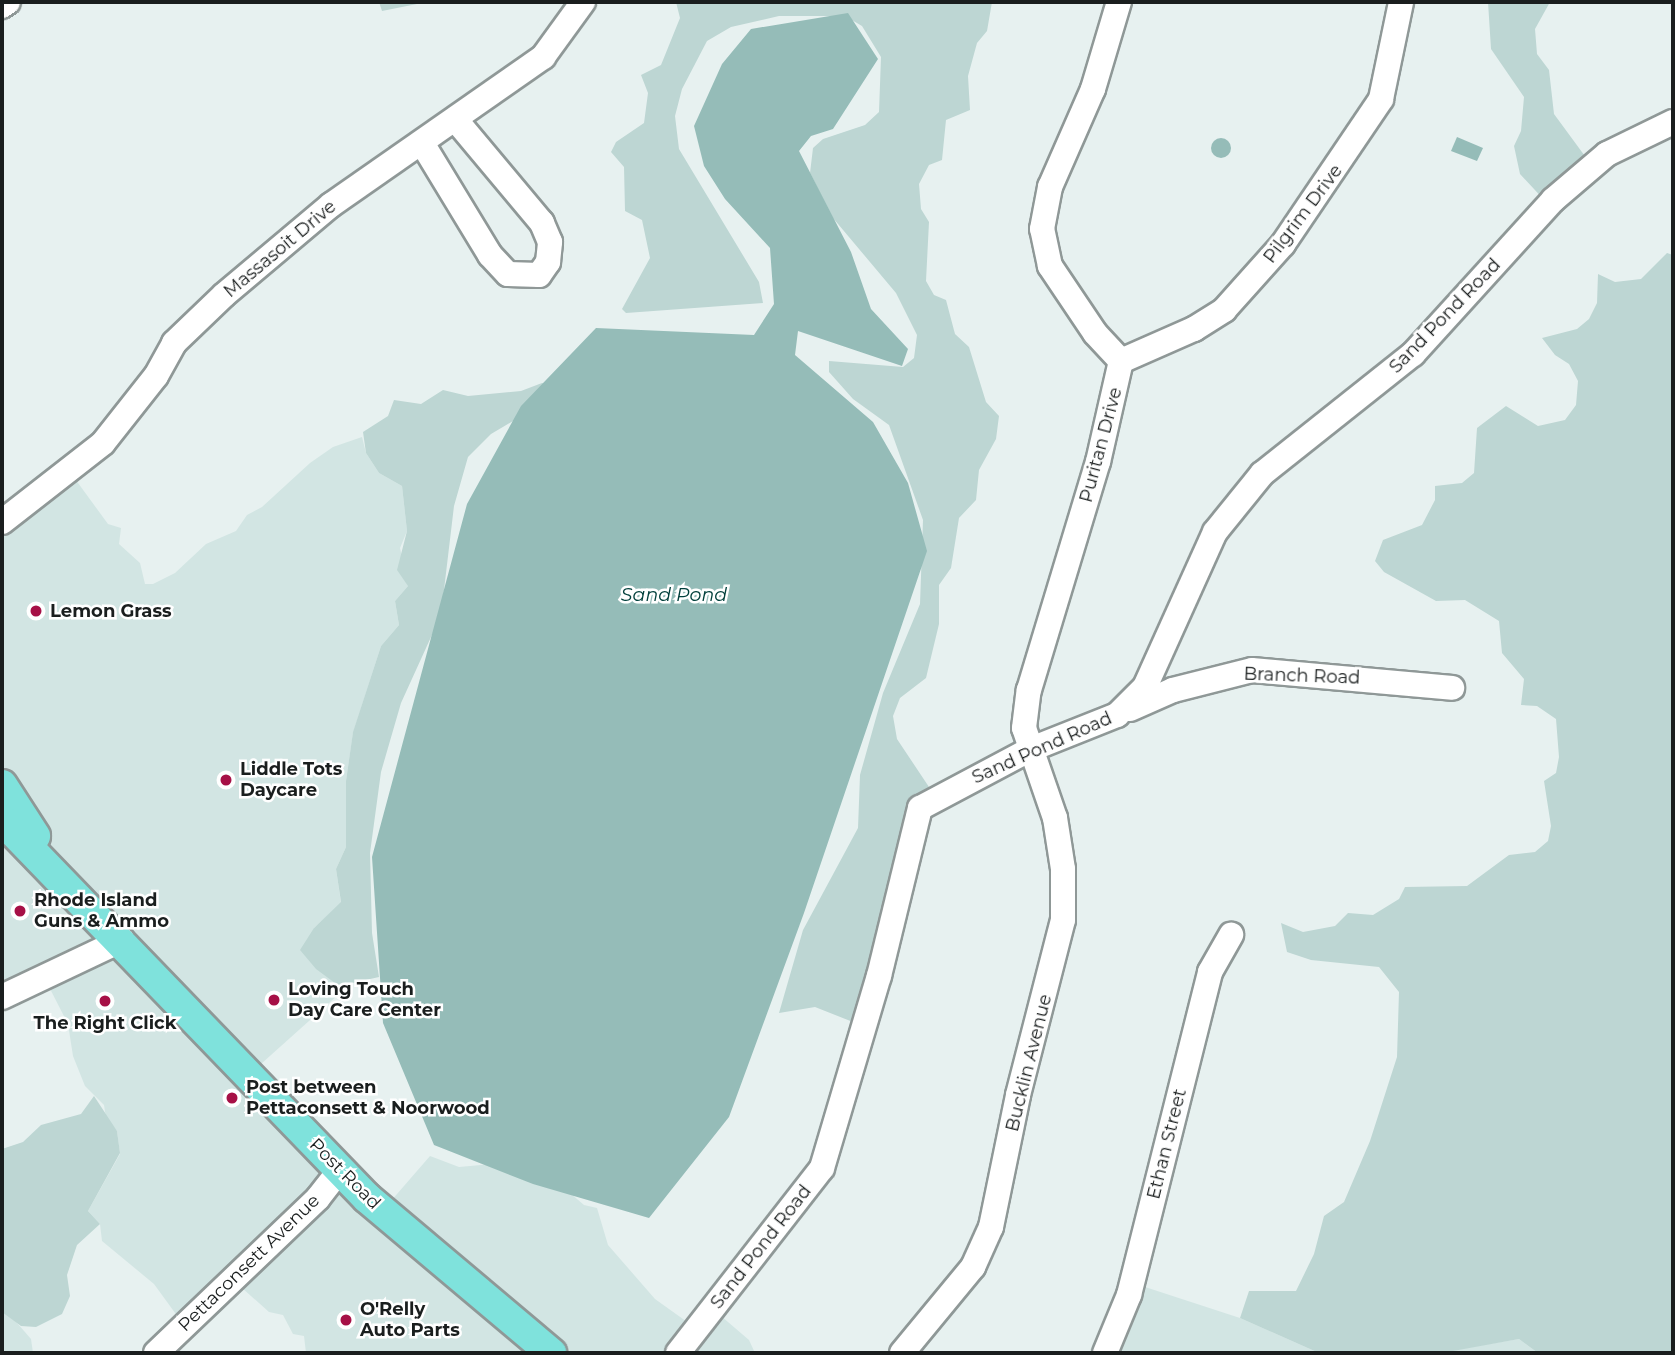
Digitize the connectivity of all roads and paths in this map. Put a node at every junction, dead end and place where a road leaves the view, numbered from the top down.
1 (8, 2) edge
2 (583, 2) edge
3 (1119, 2) edge
4 (1401, 2) edge
5 (2, 6) edge
6 (456, 120) junction
7 (1673, 122) edge
8 (422, 143) junction
9 (1121, 360) junction
10 (2, 523) edge
11 (1452, 688) dead end
12 (1117, 715) junction
13 (1029, 750) junction
14 (2, 785) edge
15 (2, 820) edge
16 (67, 887) junction
17 (1231, 935) dead end
18 (122, 940) junction
19 (2, 998) edge
20 (340, 1170) junction
21 (156, 1353) edge
22 (551, 1353) edge
23 (678, 1353) edge
24 (902, 1353) edge
25 (1105, 1353) edge

1 - 5 street
2 - 6 street, Massasoit Drive
3 - 9 street
4 - 9 street, Pilgrim Drive
6 - 8 street, Massasoit Drive
6 - 8 street
7 - 12 street, Sand Pond Road
8 - 10 street, Massasoit Drive
9 - 13 street, Puritan Drive
11 - 12 street, Branch Road
12 - 13 street, Sand Pond Road
13 - 23 street, Sand Pond Road
13 - 24 street, Bucklin Avenue
14 - 16 main road, Post Road
15 - 16 main road, Post Road
16 - 18 main road, Post Road
17 - 25 street, Ethan Street
18 - 19 street
18 - 20 main road, Post Road
20 - 21 street, Pettaconsett Avenue
20 - 22 main road, Post Road

